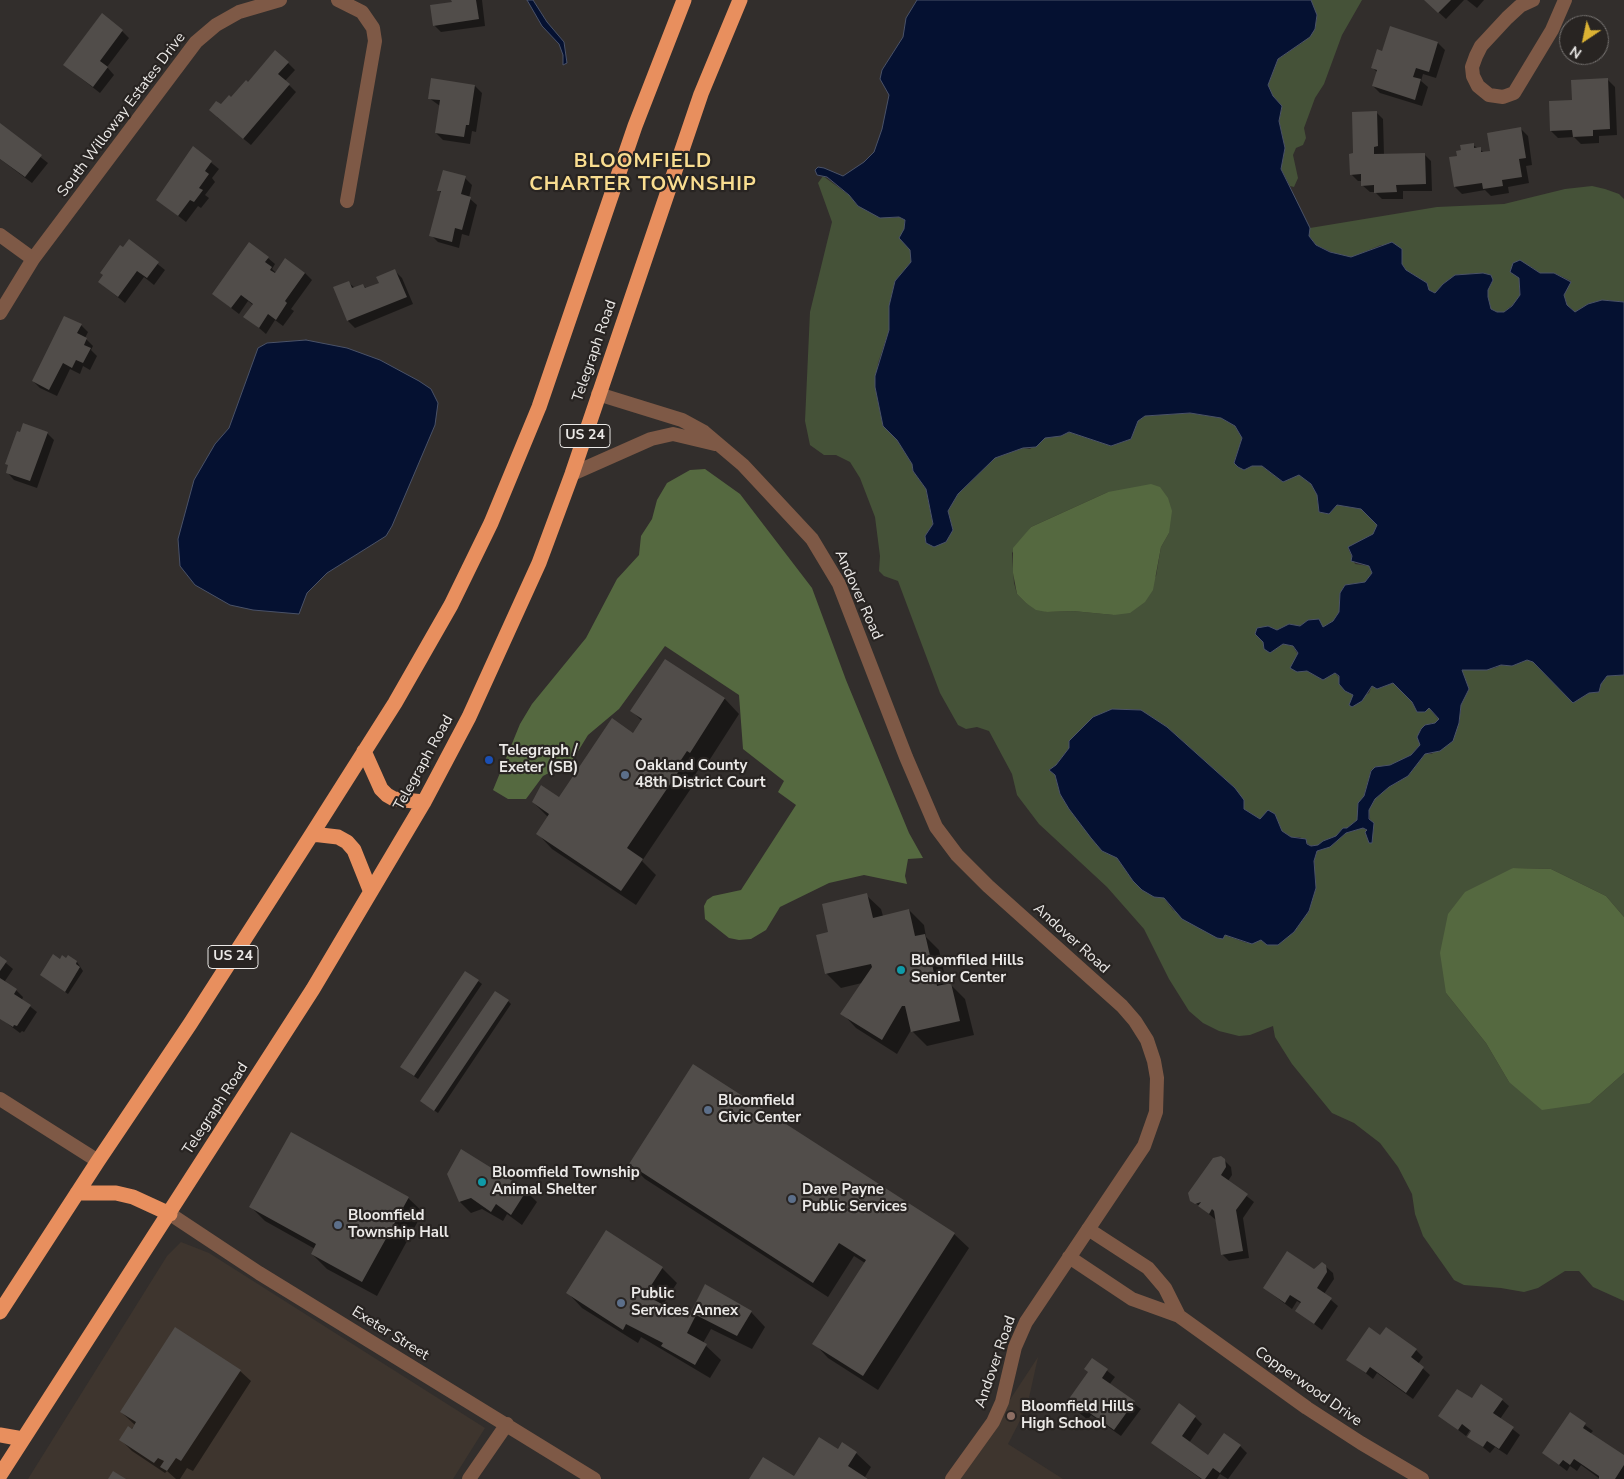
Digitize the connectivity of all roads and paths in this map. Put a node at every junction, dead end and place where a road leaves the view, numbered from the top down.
1 (280, 0) edge
2 (338, 0) edge
3 (684, 0) edge
4 (740, 0) edge
5 (1533, 0) edge
6 (1565, 0) edge
7 (347, 201) dead end
8 (0, 235) edge
9 (33, 258) junction
10 (0, 313) edge
11 (598, 394) junction
12 (718, 445) junction
13 (572, 474) junction
14 (364, 751) junction
15 (424, 802) junction
16 (312, 834) junction
17 (370, 890) junction
18 (0, 1099) edge
19 (98, 1161) junction
20 (78, 1193) junction
21 (170, 1214) junction
22 (1088, 1229) junction
23 (1069, 1257) junction
24 (0, 1312) edge
25 (1180, 1316) junction
26 (507, 1424) junction
27 (0, 1435) edge
28 (23, 1439) junction
29 (0, 1475) edge
30 (470, 1479) edge
31 (594, 1479) edge
32 (952, 1479) edge
33 (1422, 1479) edge

1 - 9 street, South Willoway Estates Drive
2 - 7 street
3 - 14 highway, US 24
4 - 11 highway, Telegraph Road / US 24
5 - 6 street
8 - 9 street
9 - 10 street, South Willoway Estates Drive
11 - 12 street, Andover Road
11 - 13 highway, Telegraph Road / US 24
12 - 13 street, Andover Road
12 - 22 street, Andover Road
13 - 15 highway, Telegraph Road / US 24
14 - 15 highway
14 - 16 highway, US 24
15 - 17 highway, Telegraph Road / US 24
16 - 17 highway
16 - 19 highway, US 24
17 - 21 highway, Telegraph Road / US 24
18 - 19 street
19 - 20 highway, US 24
20 - 21 highway
20 - 24 highway, US 24
21 - 26 street, Exeter Street
21 - 28 highway, Telegraph Road / US 24
22 - 23 street, Andover Road
22 - 25 street, Copperwood Drive
23 - 25 street, Copperwood Drive
23 - 32 street, Andover Road
25 - 33 street, Copperwood Drive
26 - 30 street
26 - 31 street, Exeter Street
27 - 28 highway
28 - 29 highway, Telegraph Road / US 24

